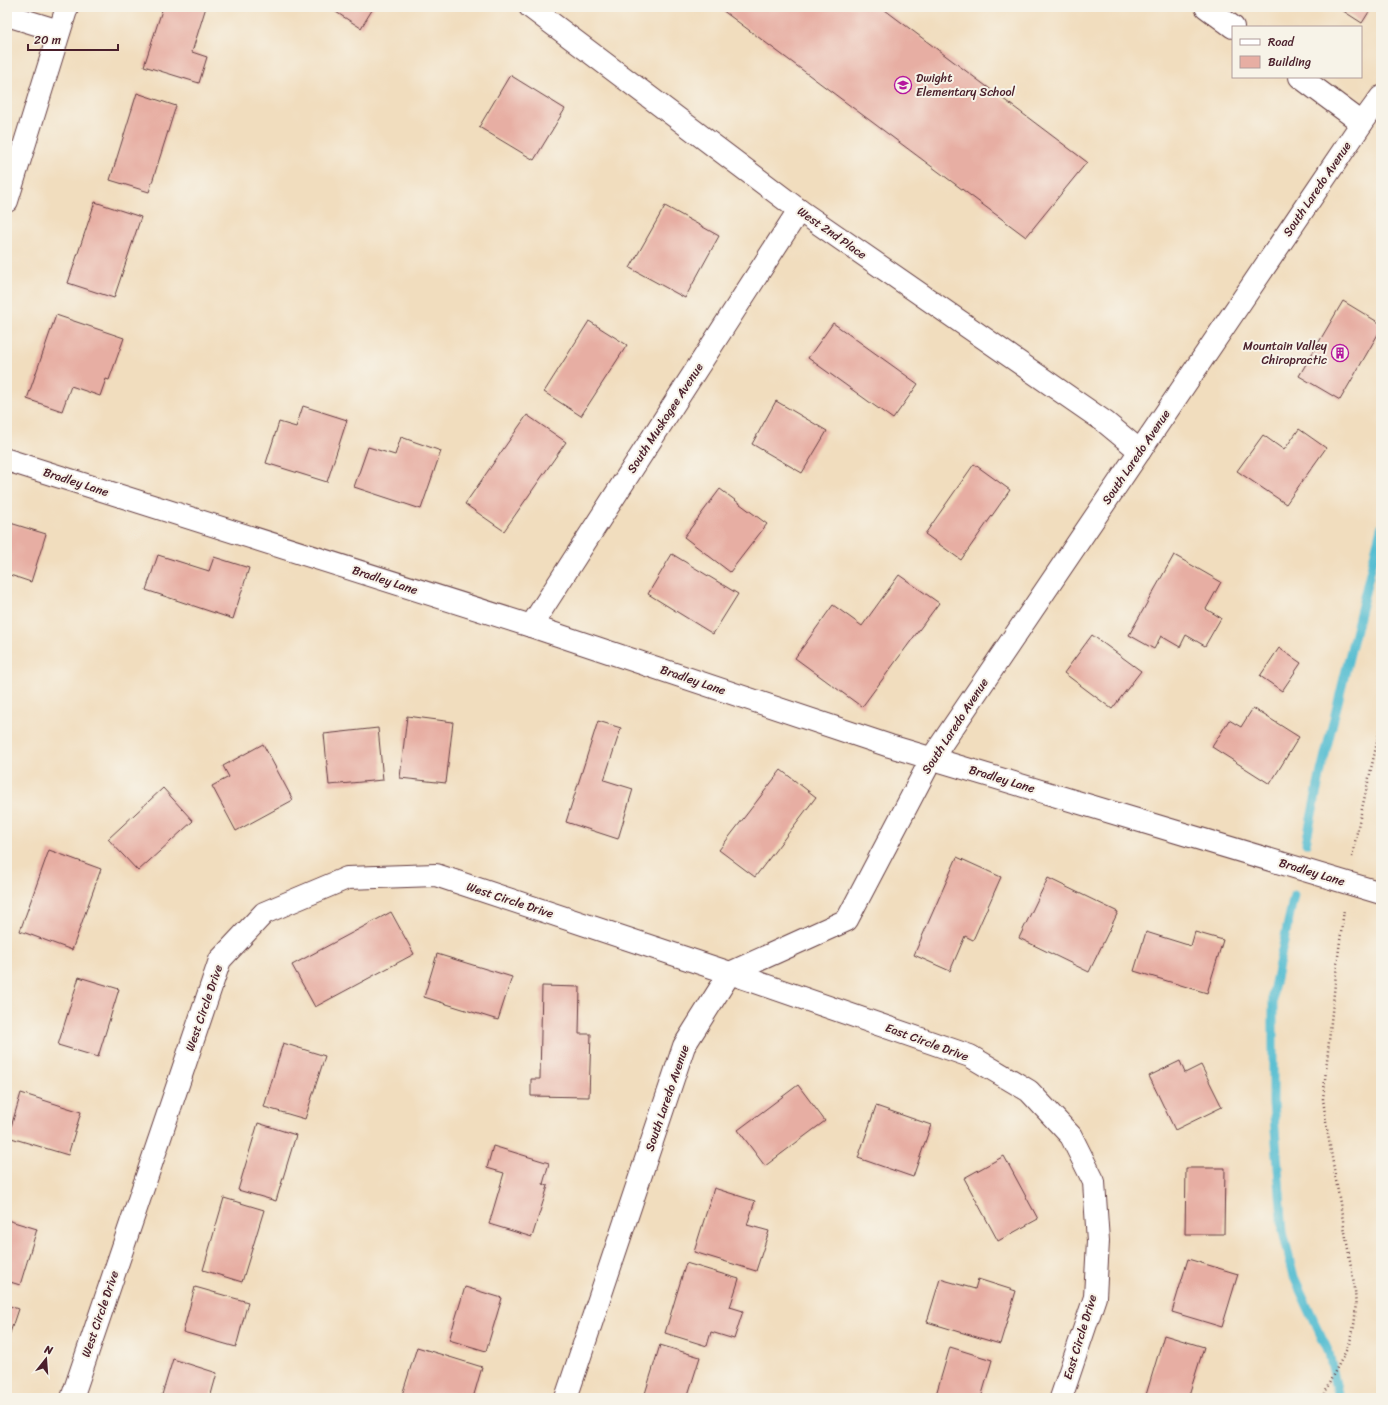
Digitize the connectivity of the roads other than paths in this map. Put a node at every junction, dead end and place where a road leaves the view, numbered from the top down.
1 (67, 7) edge
2 (530, 7) edge
3 (1206, 7) edge
4 (7, 15) edge
5 (1232, 26) edge
6 (59, 31) junction
7 (1301, 78) edge
8 (1381, 97) edge
9 (1362, 123) junction
10 (7, 201) edge
11 (799, 210) junction
12 (1140, 451) junction
13 (7, 460) edge
14 (532, 626) junction
15 (932, 758) junction
16 (1381, 893) edge
17 (730, 973) junction
18 (72, 1398) edge
19 (566, 1398) edge
20 (1061, 1398) edge

1 - 6 street
2 - 11 street, West 2nd Place
3 - 5 street
4 - 6 street
6 - 10 street
7 - 9 street
8 - 9 street, South Laredo Avenue
9 - 12 street, South Laredo Avenue
11 - 12 street, West 2nd Place
11 - 14 street, South Muskogee Avenue
12 - 15 street, South Laredo Avenue
13 - 14 street, Bradley Lane
14 - 15 street, Bradley Lane
15 - 16 street, Bradley Lane
15 - 17 street, South Laredo Avenue
17 - 18 street, West Circle Drive
17 - 19 street, South Laredo Avenue
17 - 20 street, East Circle Drive

